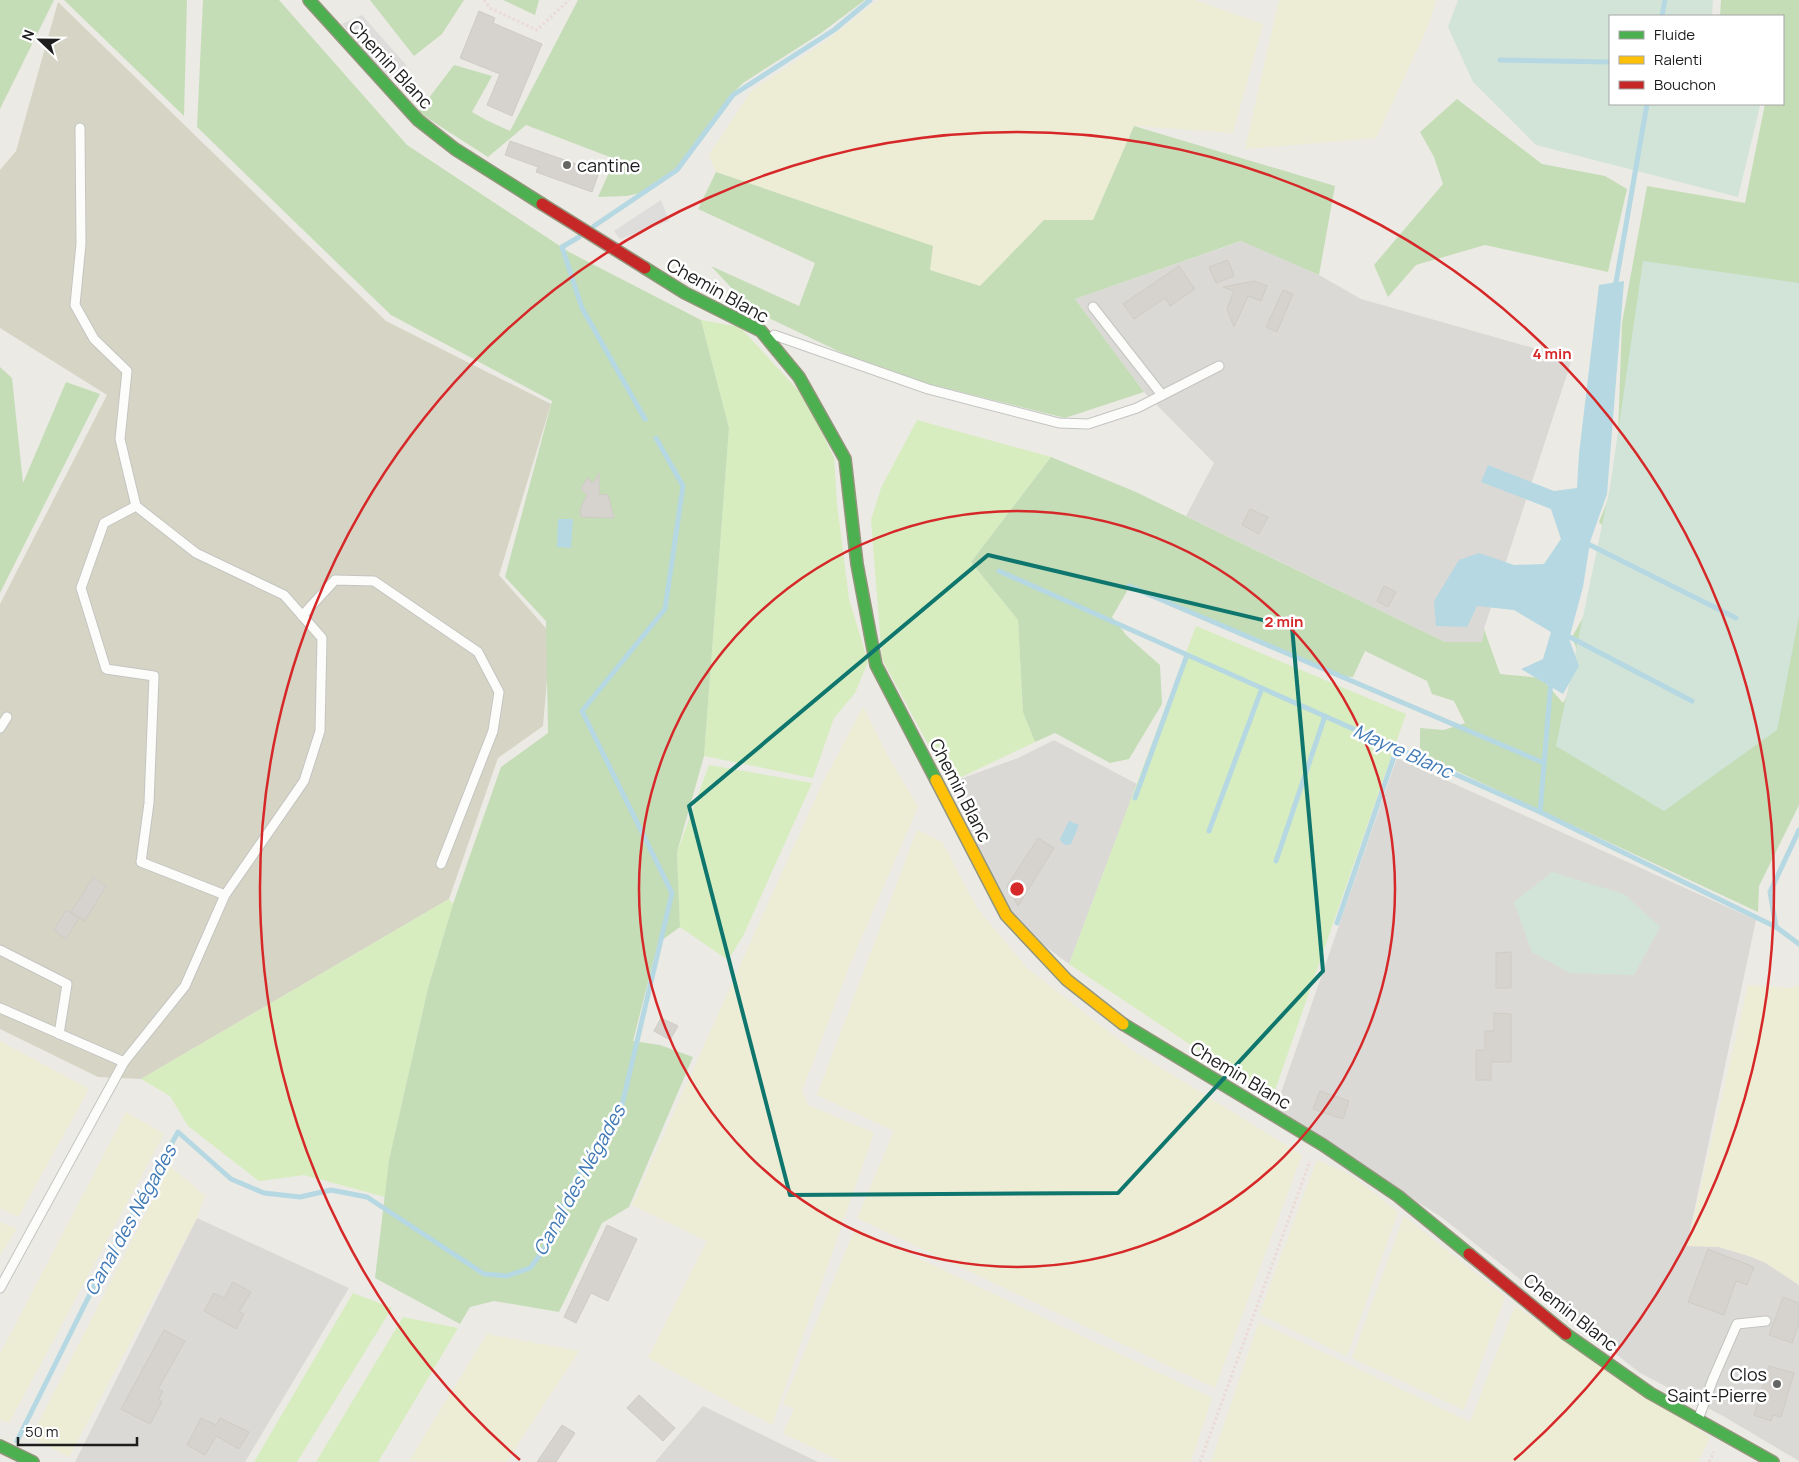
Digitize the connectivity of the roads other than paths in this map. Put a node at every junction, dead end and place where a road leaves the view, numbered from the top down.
1 (309, 0) edge
2 (80, 128) dead end
3 (1092, 307) dead end
4 (762, 331) junction
5 (1219, 366) dead end
6 (1162, 395) junction
7 (136, 506) junction
8 (302, 616) junction
9 (7, 717) dead end
10 (0, 728) edge
11 (441, 864) dead end
12 (225, 895) junction
13 (0, 950) edge
14 (0, 1008) edge
15 (59, 1034) junction
16 (124, 1062) junction
17 (0, 1288) edge
18 (1766, 1321) dead end
19 (1698, 1420) junction
20 (0, 1446) edge
21 (34, 1462) edge
22 (1773, 1462) edge

1 - 4 street, Chemin Blanc
2 - 7 lane
3 - 6 lane
4 - 6 lane
4 - 19 street, Chemin Blanc
5 - 6 lane
7 - 8 lane
7 - 12 lane
8 - 11 lane
8 - 12 lane
9 - 10 lane
12 - 16 lane
13 - 15 lane
14 - 15 lane
15 - 16 lane
16 - 17 lane
18 - 19 lane
19 - 22 street, Chemin Blanc
20 - 21 street

